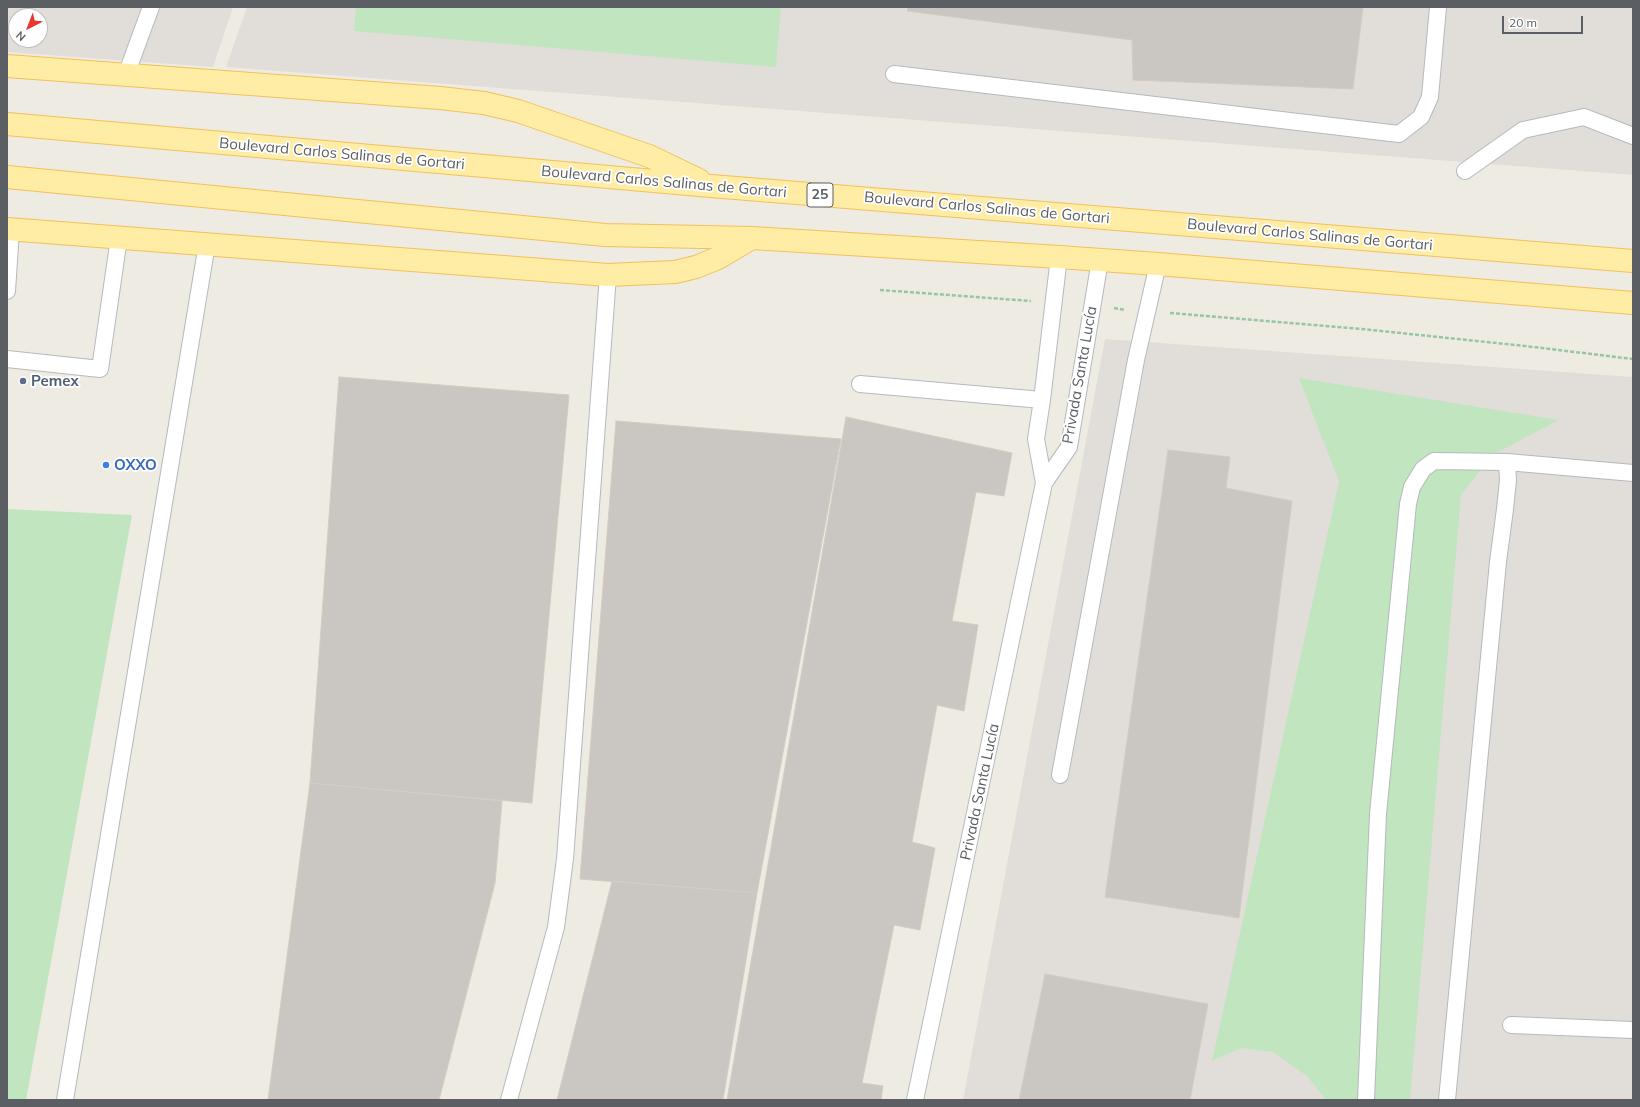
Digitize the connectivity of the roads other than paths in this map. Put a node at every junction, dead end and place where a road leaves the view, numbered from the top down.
1 (151, 7) edge
2 (1438, 7) edge
3 (7, 66) edge
4 (894, 74) dead end
5 (126, 75) junction
6 (7, 124) edge
7 (1633, 136) edge
8 (1465, 172) dead end
9 (7, 177) edge
10 (711, 186) junction
11 (9, 229) edge
12 (119, 238) junction
13 (752, 238) junction
14 (207, 244) junction
15 (1059, 257) junction
16 (1100, 260) junction
17 (1633, 261) edge
18 (1158, 264) junction
19 (608, 275) junction
20 (7, 291) edge
21 (1633, 303) edge
22 (7, 359) edge
23 (860, 384) dead end
24 (1042, 400) junction
25 (1507, 462) junction
26 (1633, 473) edge
27 (1044, 483) junction
28 (1060, 775) dead end
29 (1510, 1025) dead end
30 (1633, 1030) edge
31 (65, 1100) edge
32 (510, 1100) edge
33 (915, 1100) edge
34 (1366, 1100) edge
35 (1448, 1100) edge

1 - 5 lane
2 - 4 lane
3 - 5 main road
5 - 10 main road
6 - 10 main road, Boulevard Carlos Salinas de Gortari / 25
7 - 8 lane
9 - 13 main road
10 - 17 main road, Boulevard Carlos Salinas de Gortari / 25
11 - 12 main road
11 - 20 lane
12 - 14 main road
12 - 22 lane
13 - 15 main road
13 - 19 main road
14 - 19 main road
14 - 31 lane
15 - 16 main road
15 - 24 lane, Privada Santa Lucía
16 - 18 main road
16 - 27 lane, Privada Santa Lucía
18 - 21 main road
18 - 28 lane
19 - 32 lane
23 - 24 lane
24 - 27 lane, Privada Santa Lucía
25 - 26 lane
25 - 34 lane
25 - 35 lane
27 - 33 lane, Privada Santa Lucía
29 - 30 lane

